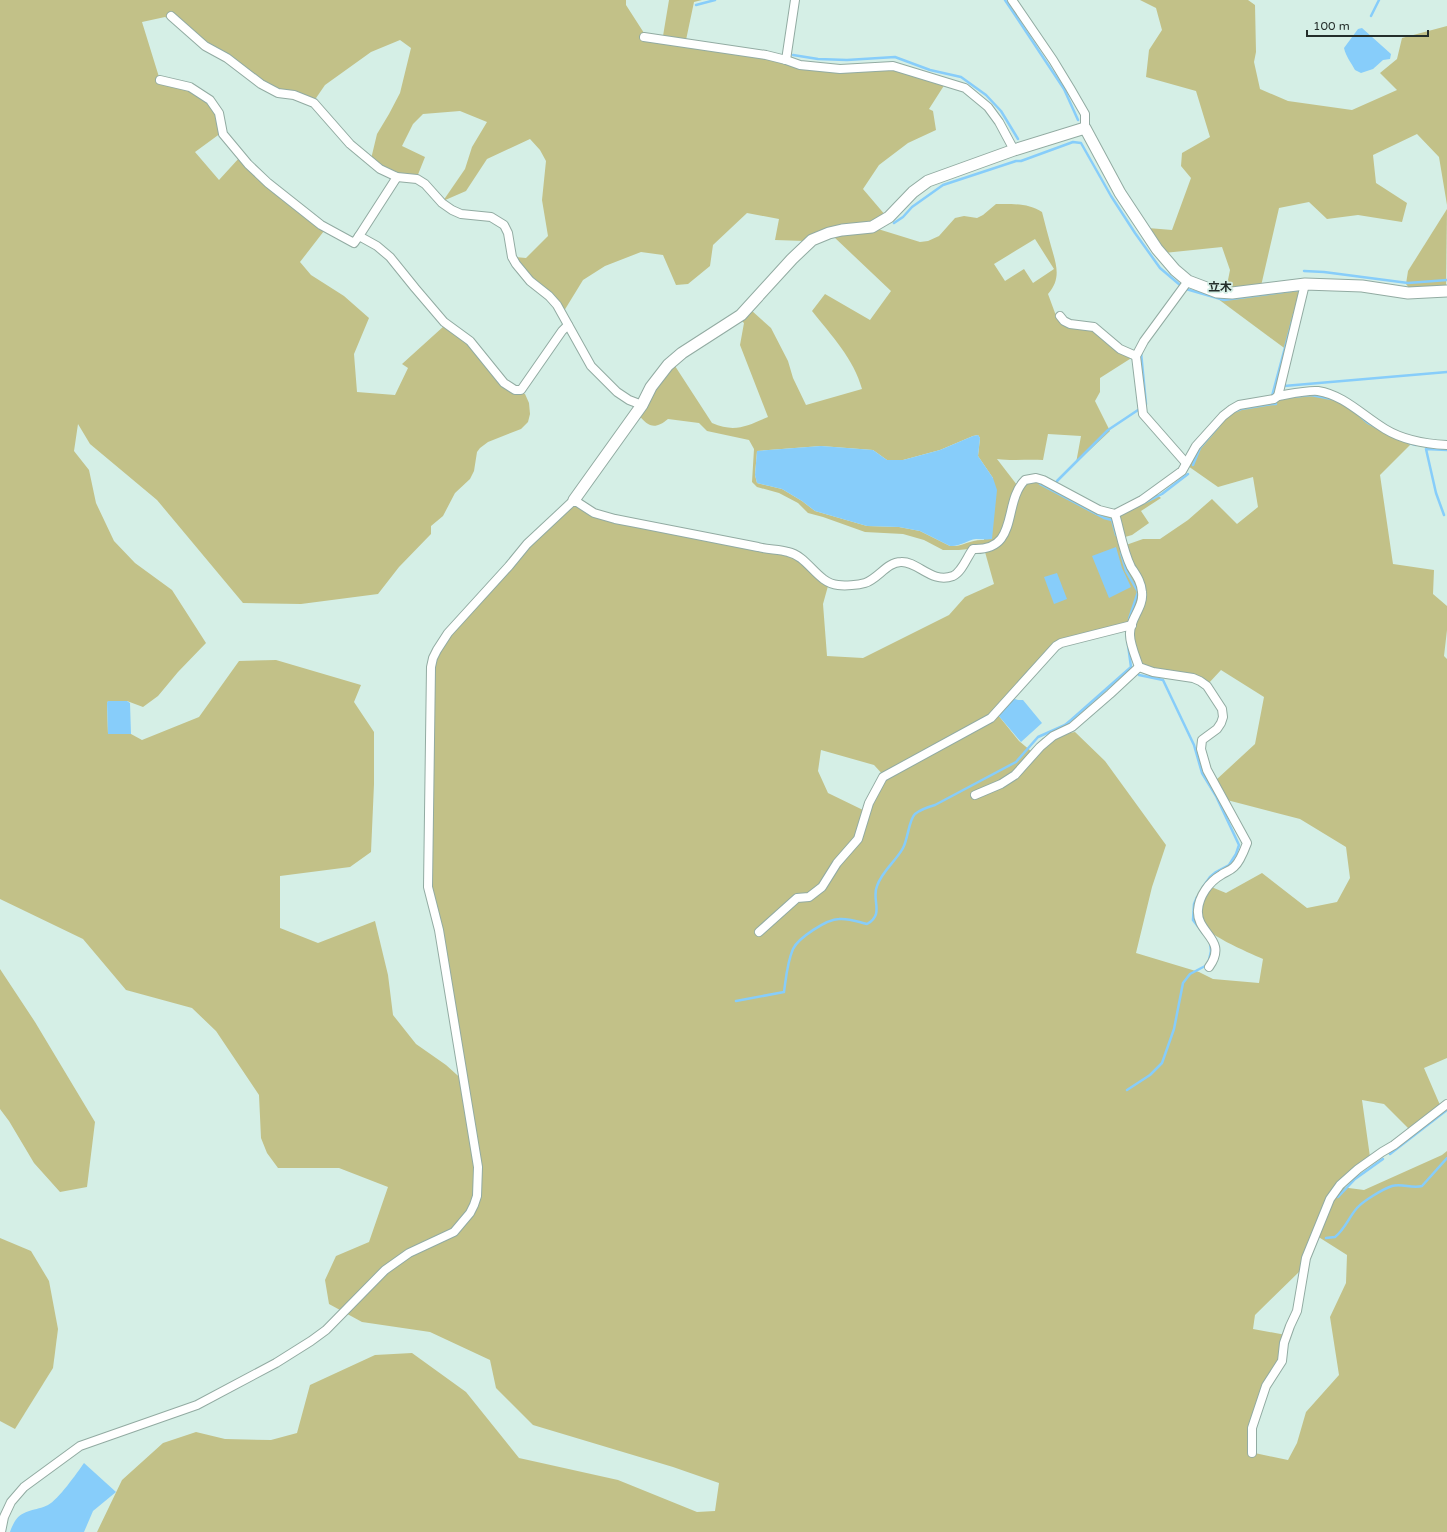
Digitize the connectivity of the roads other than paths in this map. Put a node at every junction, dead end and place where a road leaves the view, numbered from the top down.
1 (795, 0) edge
2 (1012, 0) edge
3 (171, 16) dead end
4 (644, 37) dead end
5 (786, 60) junction
6 (160, 80) dead end
7 (1085, 128) junction
8 (1014, 150) junction
9 (397, 177) junction
10 (359, 236) junction
11 (1188, 281) junction
12 (1305, 284) junction
13 (1447, 291) edge
14 (1060, 316) dead end
15 (568, 325) junction
16 (1136, 356) junction
17 (1274, 398) junction
18 (642, 406) junction
19 (1447, 445) edge
20 (1186, 463) junction
21 (574, 500) junction
22 (1115, 514) junction
23 (1132, 626) junction
24 (1139, 667) junction
25 (975, 795) dead end
26 (759, 932) dead end
27 (1209, 967) dead end
28 (1447, 1104) edge
29 (1252, 1453) dead end
30 (1, 1532) edge

1 - 5 street
2 - 7 street
3 - 9 street
4 - 5 street
5 - 8 street
6 - 10 street
7 - 8 street
7 - 11 street
8 - 18 street
9 - 10 street
9 - 15 street
10 - 15 street
11 - 12 street
11 - 16 street
12 - 13 street
12 - 17 street
14 - 16 street
15 - 18 street
16 - 20 street
17 - 19 street
17 - 20 street
18 - 21 street
20 - 22 street
21 - 22 street
21 - 30 street
22 - 23 street
23 - 24 street
23 - 26 street
24 - 25 street
24 - 27 street
28 - 29 street

